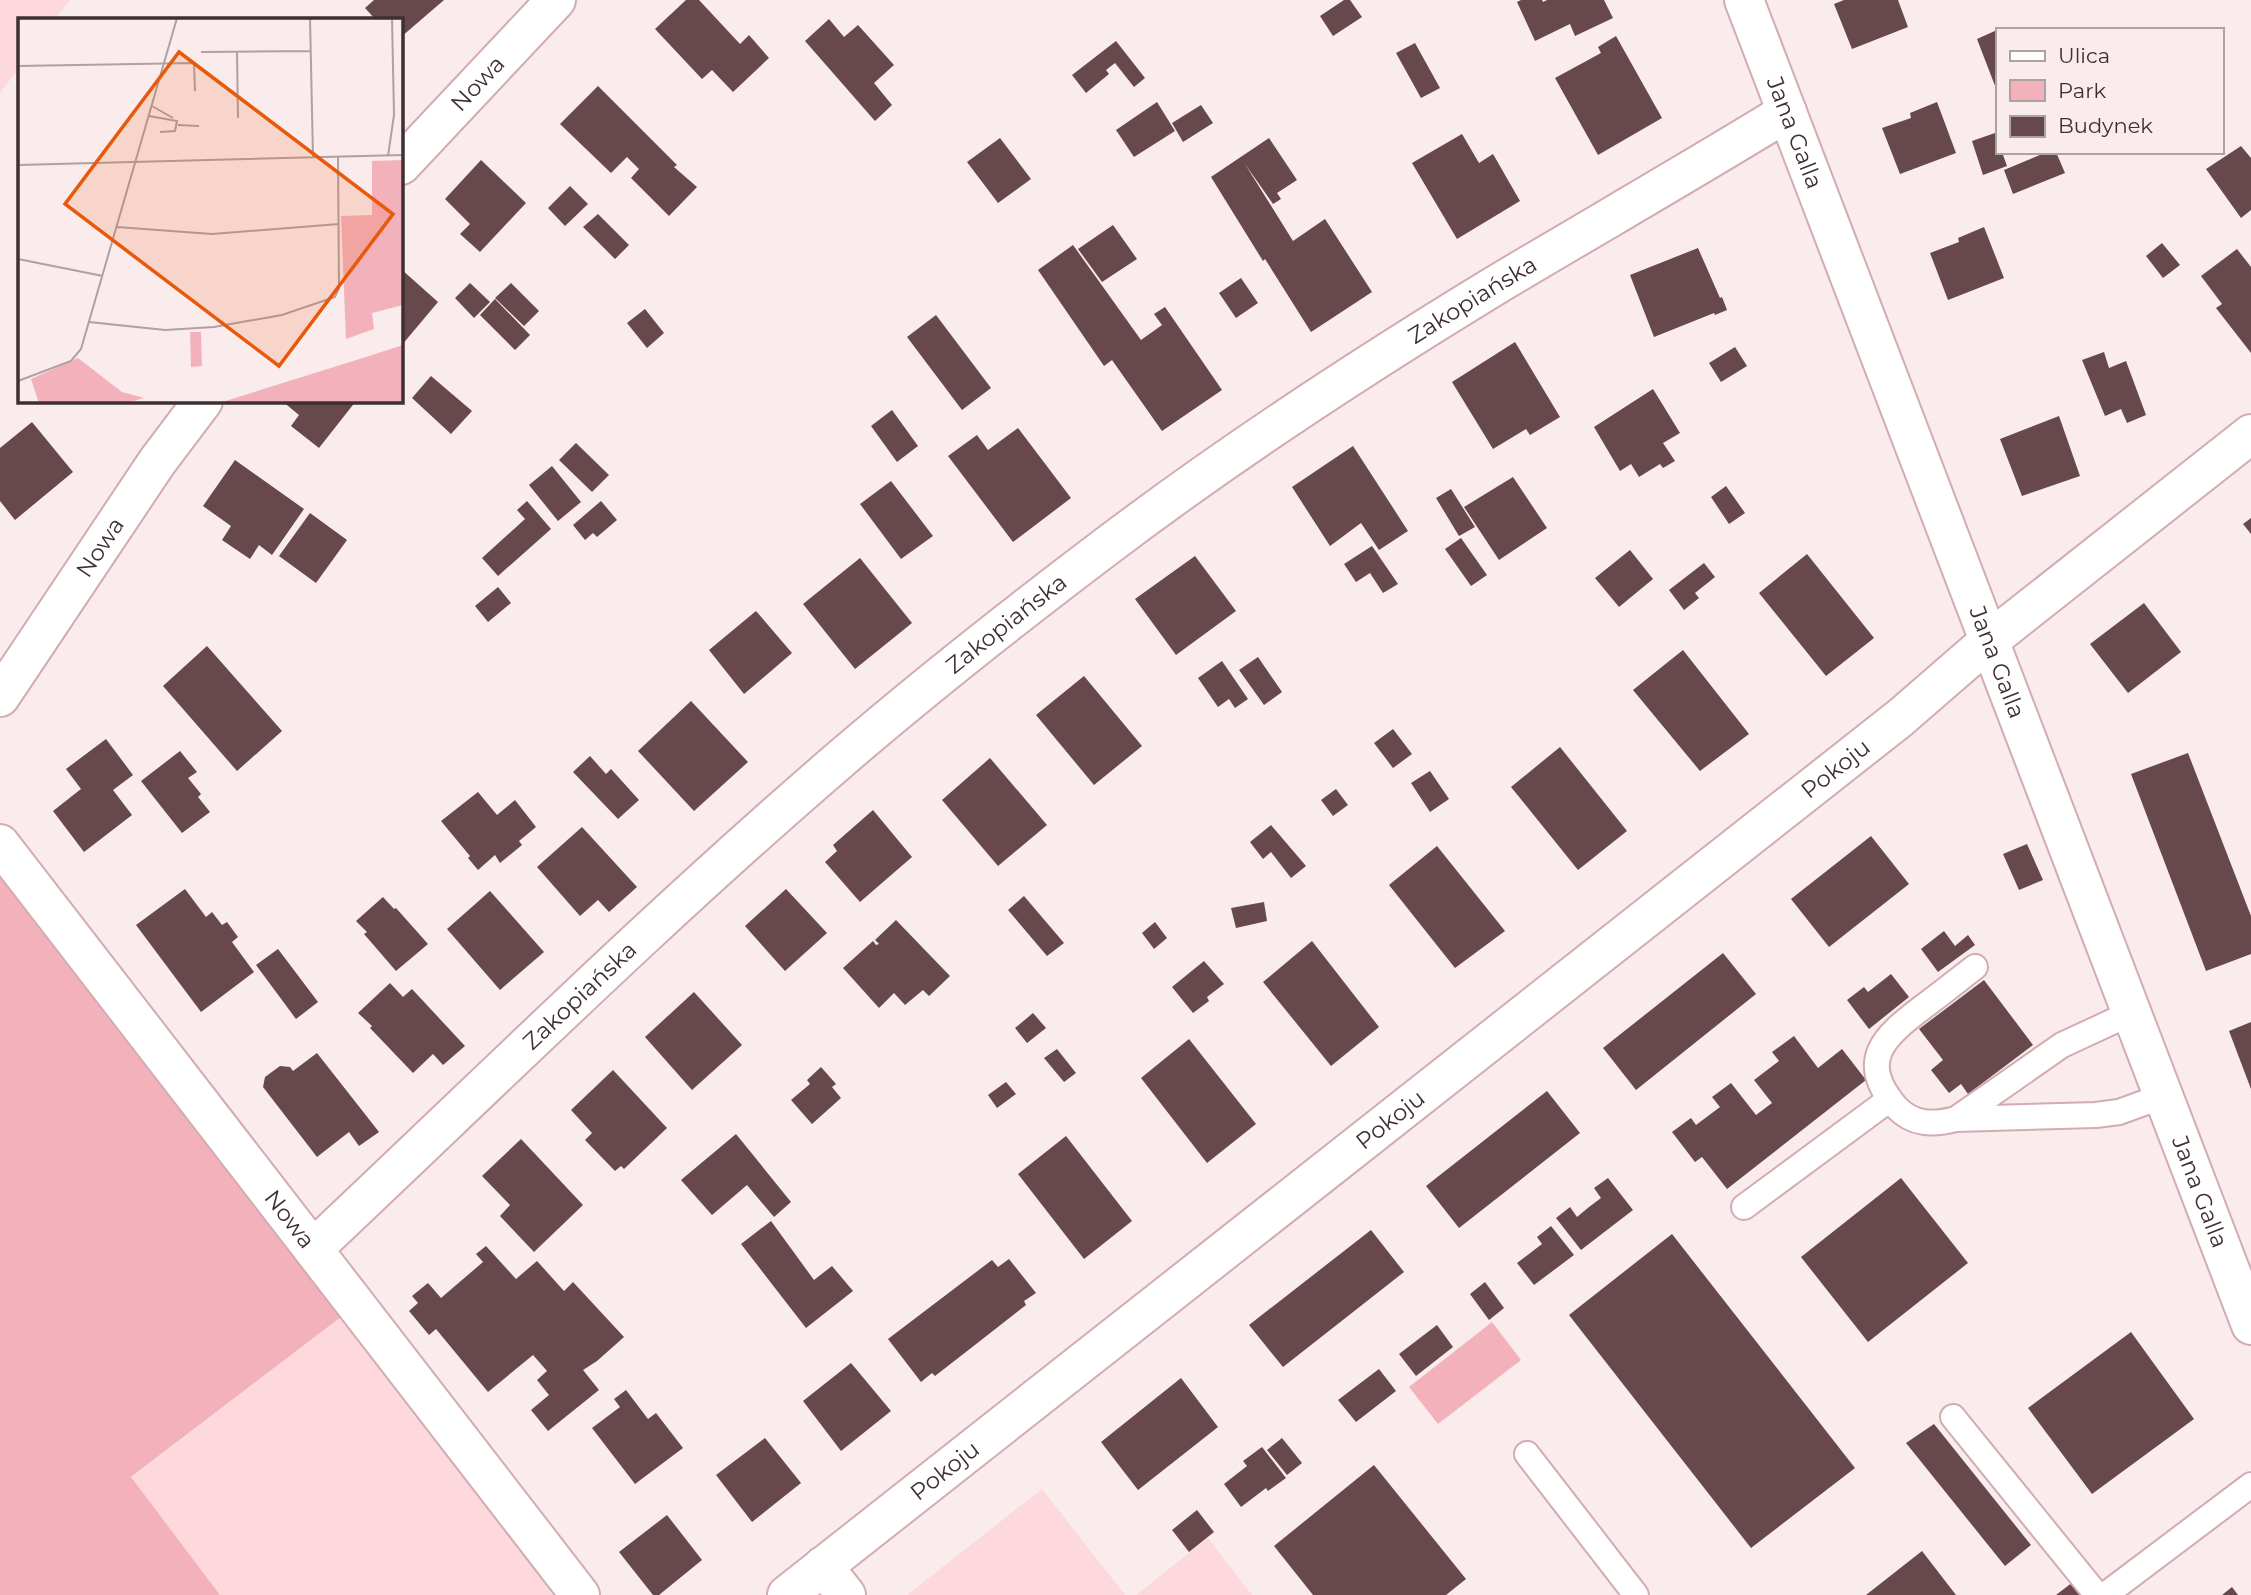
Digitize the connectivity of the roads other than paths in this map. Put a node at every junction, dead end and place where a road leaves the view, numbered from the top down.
1 (556, 0) edge
2 (1744, 0) edge
3 (1787, 112) junction
4 (402, 165) edge
5 (202, 402) edge
6 (2251, 434) edge
7 (1990, 640) junction
8 (0, 697) edge
9 (0, 844) edge
10 (1975, 967) dead end
11 (2131, 1013) junction
12 (2163, 1096) junction
13 (1890, 1099) junction
14 (1955, 1119) junction
15 (1744, 1207) dead end
16 (313, 1249) junction
17 (2251, 1325) edge
18 (1953, 1417) dead end
19 (1527, 1454) dead end
20 (2251, 1485) edge
21 (835, 1580) edge
22 (580, 1595) edge
23 (787, 1595) edge
24 (1636, 1595) edge
25 (2097, 1595) edge
26 (2105, 1595) edge

1 - 4 street, Nowa
2 - 3 street, Jana Galla
3 - 7 street, Jana Galla
3 - 16 street, Zakopiańska
5 - 8 street, Nowa
6 - 7 street, Pokoju
7 - 11 street, Jana Galla
7 - 21 street, Pokoju
9 - 16 street, Nowa
10 - 13 lane
11 - 12 street, Jana Galla
11 - 14 lane
12 - 14 lane
12 - 17 street, Jana Galla
13 - 14 lane
13 - 15 lane
16 - 22 street, Nowa
18 - 25 lane
19 - 24 lane
20 - 26 lane
21 - 23 street, Pokoju

